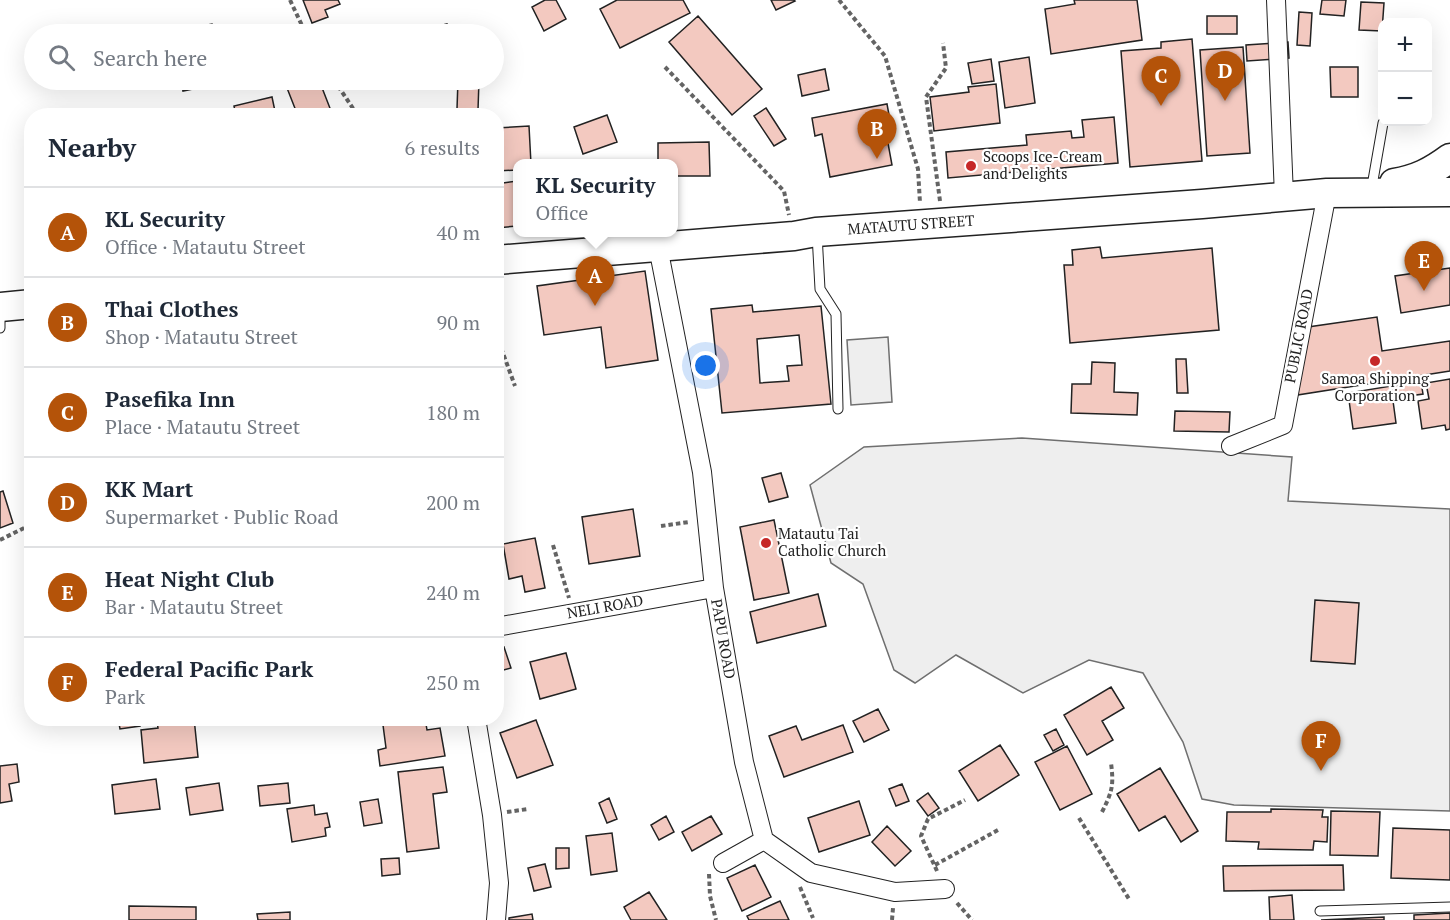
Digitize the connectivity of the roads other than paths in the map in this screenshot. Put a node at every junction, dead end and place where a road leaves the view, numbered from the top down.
1 (1276, 0) edge
2 (1382, 126) edge
3 (1450, 158) edge
4 (1372, 186) junction
5 (1450, 192) edge
6 (1327, 194) junction
7 (1284, 196) junction
8 (805, 234) junction
9 (658, 247) junction
10 (504, 259) edge
11 (24, 305) edge
12 (0, 309) edge
13 (0, 328) edge
14 (838, 409) dead end
15 (1231, 446) dead end
16 (714, 588) junction
17 (504, 626) edge
18 (477, 726) edge
19 (764, 840) junction
20 (723, 863) road end
21 (945, 889) road end
22 (1450, 907) edge
23 (1320, 911) dead end
24 (496, 920) edge

1 - 7 street
2 - 4 lane
3 - 4 main road, MATAUTU STREET
4 - 6 main road, MATAUTU STREET
5 - 6 main road, MATAUTU STREET
6 - 7 main road, MATAUTU STREET
6 - 15 street, PUBLIC ROAD
7 - 8 main road, MATAUTU STREET
8 - 9 main road, MATAUTU STREET
8 - 14 lane
9 - 10 main road, MATAUTU STREET
9 - 16 street, PAPU ROAD
11 - 12 main road
12 - 13 lane
16 - 17 street, NELI ROAD
16 - 19 street, PAPU ROAD
18 - 24 street
19 - 20 street
19 - 21 street
22 - 23 lane

